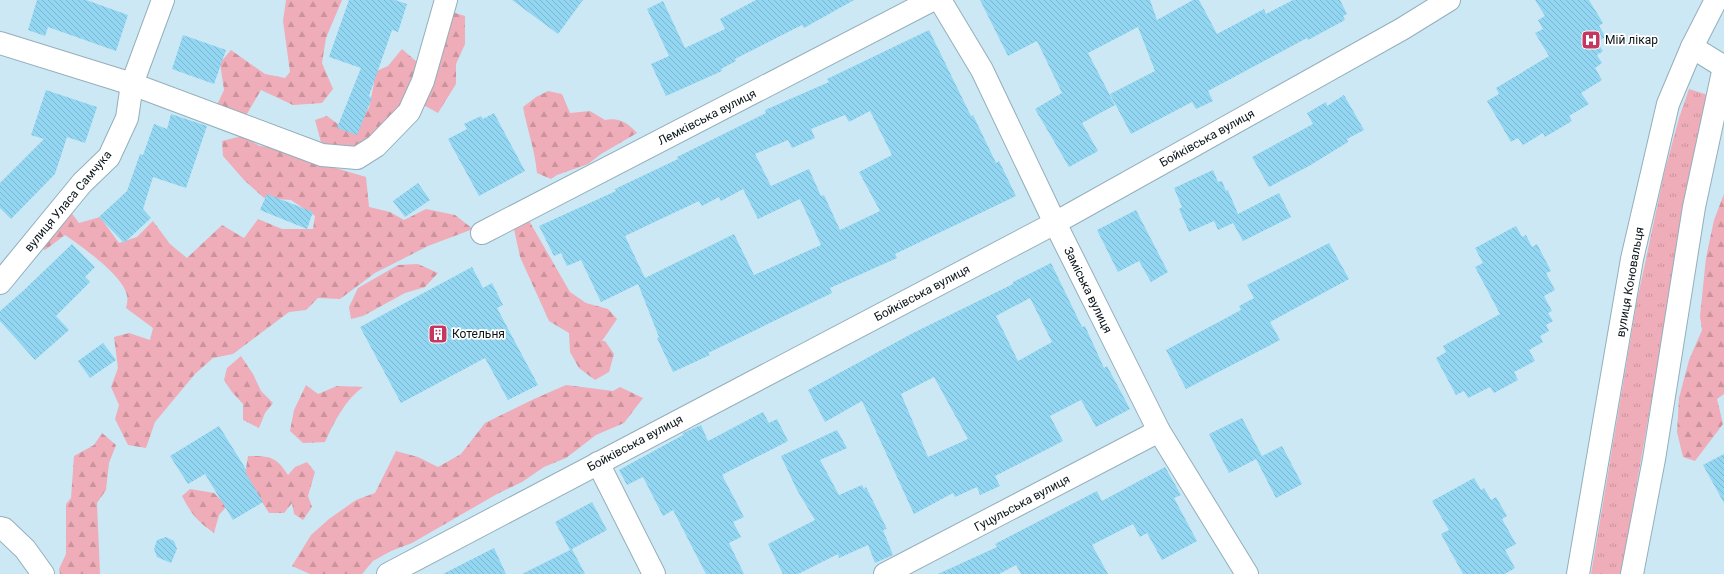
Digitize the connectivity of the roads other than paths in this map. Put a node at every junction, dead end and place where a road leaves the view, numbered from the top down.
1 (163, 0) edge
2 (446, 0) edge
3 (932, 0) edge
4 (940, 0) edge
5 (1449, 0) edge
6 (1716, 0) edge
7 (0, 43) edge
8 (1692, 46) junction
9 (1724, 67) edge
10 (132, 84) junction
11 (1055, 223) junction
12 (482, 233) dead end
13 (0, 283) edge
14 (1159, 431) junction
15 (598, 463) junction
16 (0, 528) edge
17 (43, 574) edge
18 (388, 574) edge
19 (654, 574) edge
20 (885, 574) edge
21 (1247, 574) edge
22 (1578, 574) edge
23 (1632, 574) edge

1 - 10 street, вулиця Уласа Самчука
2 - 10 street
3 - 12 street, Лемківська вулиця
4 - 11 street, Заміська вулиця
5 - 11 street, Бойківська вулиця
6 - 8 street, вулиця Коновальця
7 - 10 street
8 - 9 street
8 - 22 street, вулиця Коновальця
9 - 23 street
10 - 13 street, вулиця Уласа Самчука
11 - 14 street, Заміська вулиця
11 - 15 street, Бойківська вулиця
14 - 20 street, Гуцульська вулиця
14 - 21 street, Заміська вулиця
15 - 18 street, Бойківська вулиця
15 - 19 street
16 - 17 street

